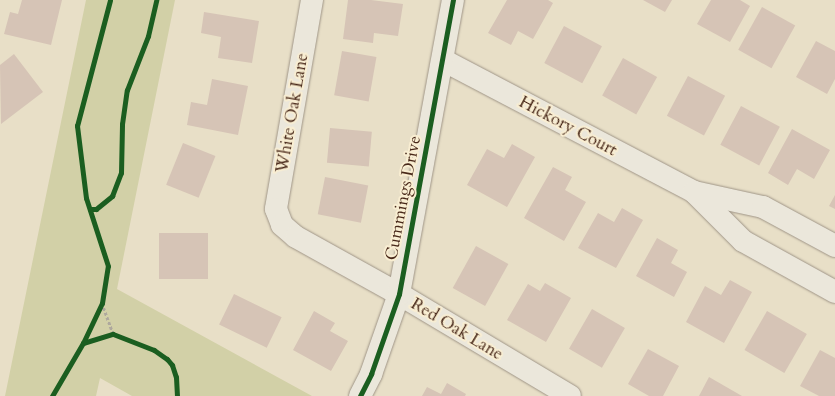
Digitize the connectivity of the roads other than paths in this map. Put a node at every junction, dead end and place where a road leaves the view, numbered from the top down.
1 (312, 0) edge
2 (453, 0) edge
3 (443, 60) junction
4 (694, 192) junction
5 (282, 225) joint
6 (835, 246) edge
7 (835, 292) edge
8 (399, 294) junction
9 (360, 396) edge
10 (570, 396) edge

1 - 5 street, White Oak Lane
2 - 3 street, Cummings Drive
3 - 4 street, Hickory Court
3 - 8 street, Cummings Drive
4 - 6 street, Hickory Court
4 - 7 street, Hickory Court
5 - 8 street, Red Oak Lane
8 - 9 street, Cummings Drive
8 - 10 street, Red Oak Lane

